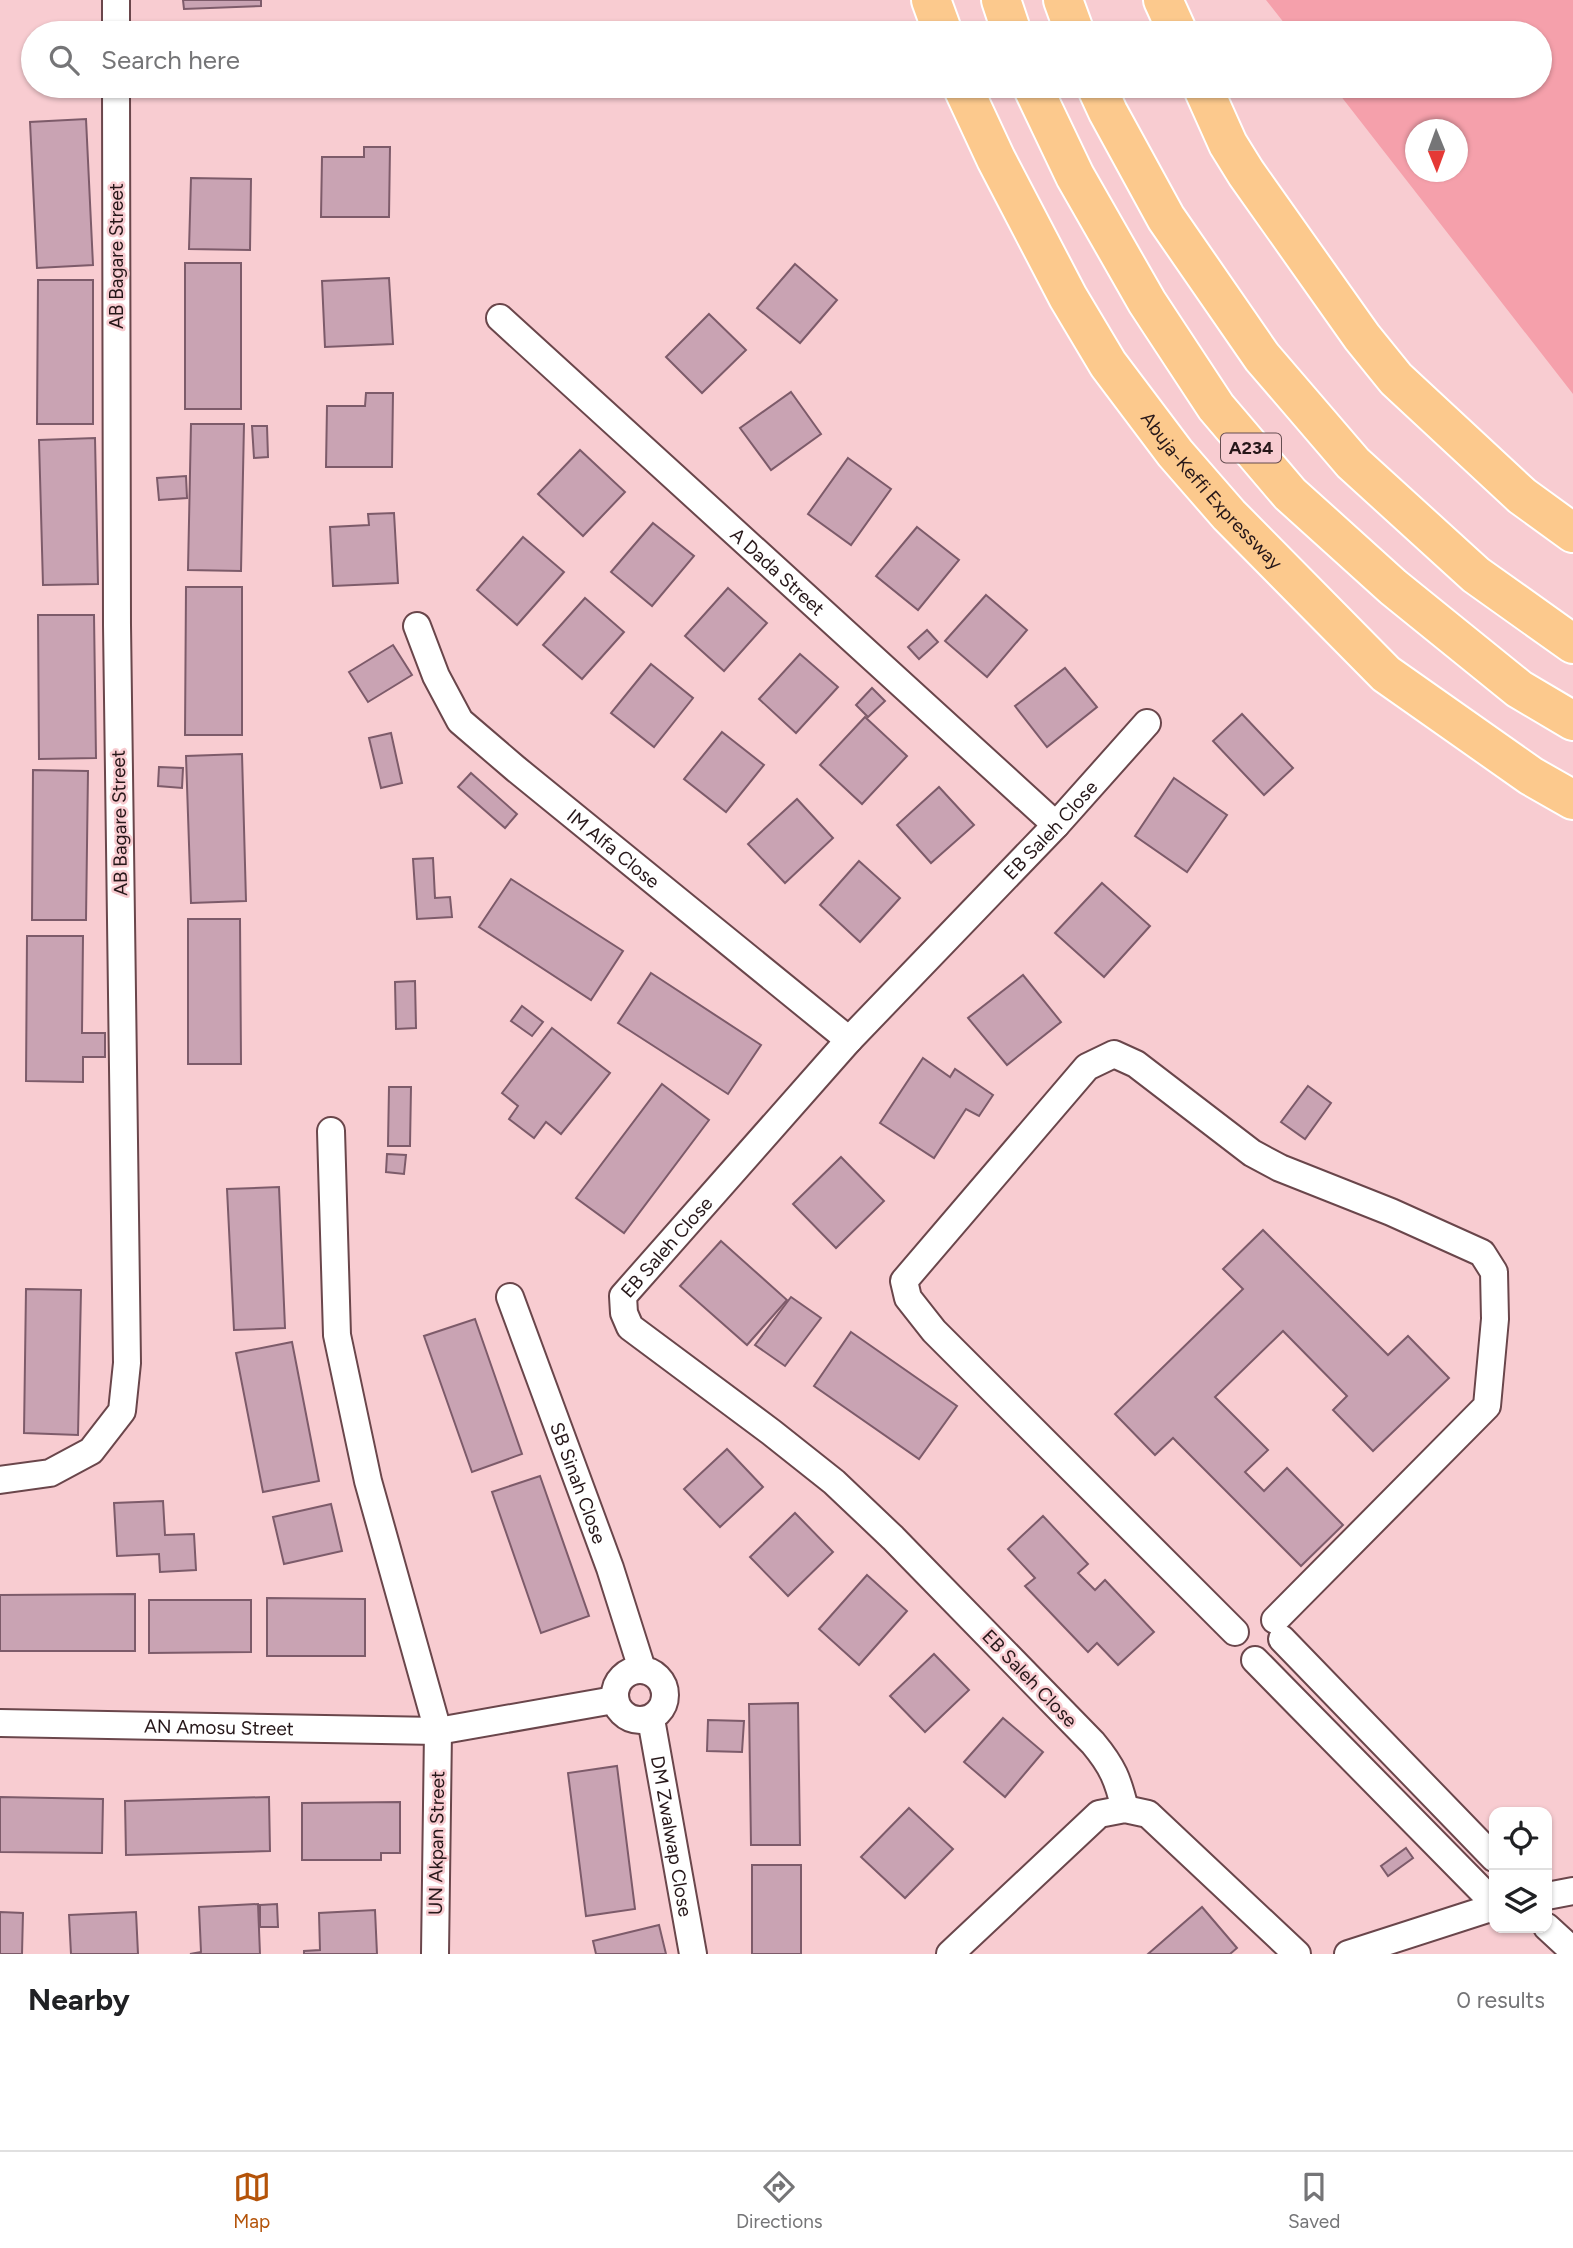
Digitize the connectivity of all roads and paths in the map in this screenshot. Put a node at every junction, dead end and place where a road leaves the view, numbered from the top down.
1 (116, 0) edge
2 (932, 0) edge
3 (1001, 0) edge
4 (1063, 0) edge
5 (1163, 0) edge
6 (116, 21) edge
7 (939, 21) edge
8 (1008, 21) edge
9 (1070, 21) edge
10 (1173, 21) edge
11 (116, 98) edge
12 (968, 98) edge
13 (1038, 98) edge
14 (1102, 98) edge
15 (1207, 98) edge
16 (500, 318) dead end
17 (1573, 533) edge
18 (417, 626) dead end
19 (1573, 644) edge
20 (1573, 721) edge
21 (1147, 723) dead end
22 (1573, 800) edge
23 (1056, 825) junction
24 (849, 1040) junction
25 (331, 1131) dead end
26 (510, 1297) dead end
27 (0, 1480) edge
28 (1278, 1630) junction
29 (1235, 1632) junction
30 (1255, 1660) junction
31 (642, 1669) junction
32 (614, 1700) junction
33 (651, 1719) junction
34 (0, 1723) edge
35 (438, 1731) junction
36 (1125, 1809) junction
37 (1489, 1852) edge
38 (1573, 1891) edge
39 (1552, 1895) edge
40 (1489, 1900) edge
41 (1489, 1907) edge
42 (1552, 1932) edge
43 (1573, 1951) edge
44 (1289, 1952) edge
45 (435, 1954) edge
46 (693, 1954) edge
47 (950, 1954) edge
48 (1348, 1954) edge

1 - 6 street
2 - 7 highway
3 - 8 highway
4 - 9 highway
5 - 10 highway
11 - 27 street, AB Bagare Street
12 - 22 highway, Abuja-Keffi Expressway
13 - 20 highway, A234
14 - 19 highway
15 - 17 highway
16 - 23 street, A Dada Street
18 - 24 street, IM Alfa Close
21 - 23 street, EB Saleh Close
23 - 24 street, EB Saleh Close
24 - 36 street, EB Saleh Close
25 - 35 street, UN Akpan Street
26 - 31 street, SB Sinah Close
28 - 29 street
28 - 29 street
28 - 30 street
28 - 37 street
29 - 30 street
30 - 40 street
31 - 32 street
31 - 33 street
32 - 33 street
32 - 35 street, AN Amosu Street
33 - 46 street, DM Zwalwap Close
34 - 35 street, AN Amosu Street
35 - 45 street, UN Akpan Street
36 - 44 street
36 - 47 street
38 - 39 street
41 - 48 street
42 - 43 street

